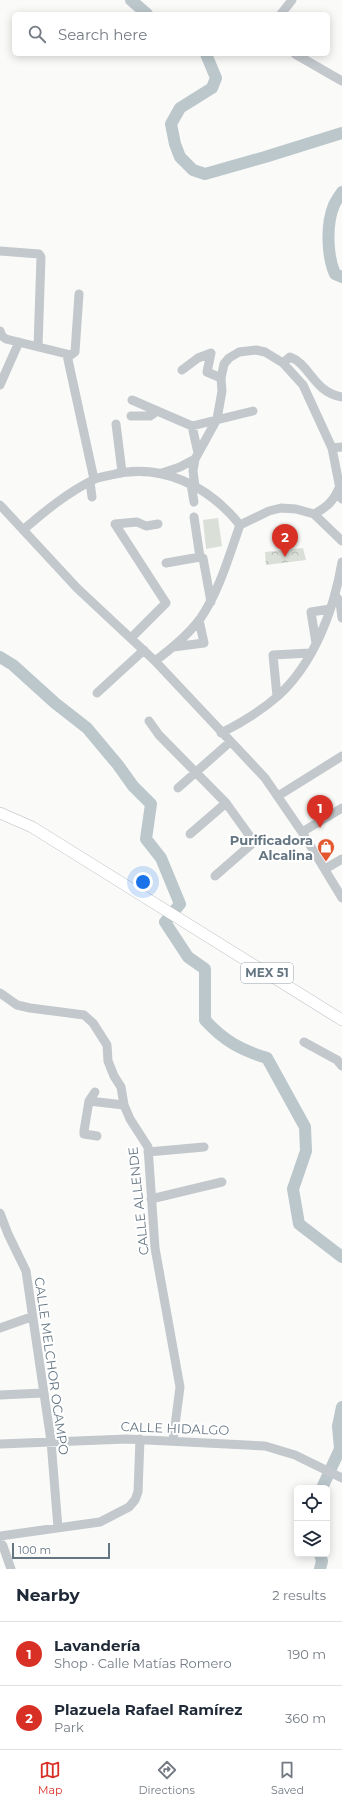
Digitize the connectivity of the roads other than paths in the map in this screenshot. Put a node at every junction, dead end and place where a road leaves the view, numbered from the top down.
1 (292, 0) edge
2 (283, 12) edge
3 (298, 56) edge
4 (342, 81) edge
5 (0, 251) edge
6 (79, 294) dead end
7 (1, 333) edge
8 (19, 342) junction
9 (38, 347) junction
10 (67, 355) junction
11 (283, 363) junction
12 (182, 370) dead end
13 (221, 378) junction
14 (0, 385) edge
15 (342, 397) edge
16 (132, 400) dead end
17 (252, 411) dead end
18 (157, 412) junction
19 (131, 416) dead end
20 (217, 419) junction
21 (116, 424) dead end
22 (192, 426) junction
23 (342, 447) edge
24 (332, 448) junction
25 (196, 456) junction
26 (339, 469) edge
27 (122, 472) junction
28 (162, 473) junction
29 (92, 481) junction
30 (193, 485) junction
31 (340, 486) junction
32 (92, 497) dead end
33 (342, 500) edge
34 (194, 502) dead end
35 (0, 505) edge
36 (314, 514) junction
37 (194, 517) dead end
38 (155, 525) dead end
39 (240, 525) junction
40 (24, 530) junction
41 (342, 541) edge
42 (200, 557) junction
43 (342, 562) edge
44 (166, 563) dead end
45 (335, 595) junction
46 (210, 602) junction
47 (330, 609) junction
48 (342, 618) edge
49 (199, 620) junction
50 (131, 638) junction
51 (316, 643) junction
52 (173, 646) junction
53 (144, 650) junction
54 (310, 654) junction
55 (155, 661) junction
56 (97, 693) dead end
57 (277, 696) junction
58 (149, 721) dead end
59 (221, 733) junction
60 (230, 742) junction
61 (342, 756) edge
62 (196, 772) junction
63 (178, 788) dead end
64 (278, 796) junction
65 (226, 802) junction
66 (342, 808) edge
67 (0, 812) edge
68 (302, 832) junction
69 (190, 834) dead end
70 (342, 859) edge
71 (325, 869) junction
72 (215, 876) dead end
73 (340, 892) edge
74 (0, 993) edge
75 (342, 1020) edge
76 (304, 1042) dead end
77 (342, 1066) edge
78 (95, 1092) dead end
79 (89, 1101) junction
80 (124, 1105) junction
81 (98, 1136) dead end
82 (204, 1147) dead end
83 (148, 1152) junction
84 (222, 1182) dead end
85 (151, 1199) junction
86 (0, 1213) edge
87 (31, 1317) junction
88 (0, 1328) edge
89 (43, 1393) junction
90 (0, 1395) edge
91 (140, 1439) junction
92 (51, 1441) junction
93 (173, 1441) junction
94 (0, 1444) edge
95 (342, 1478) edge
96 (58, 1528) junction
97 (0, 1536) edge
98 (0, 1542) edge
99 (11, 1569) edge

1 - 2 street
3 - 4 street
5 - 9 street
6 - 10 street
7 - 8 street
8 - 9 street
8 - 14 street
9 - 10 street
10 - 29 street
11 - 13 street
11 - 15 street
11 - 24 street
12 - 13 street
13 - 20 street
16 - 18 street
17 - 20 street
18 - 19 street
18 - 22 street
20 - 22 street
20 - 25 street
21 - 27 street
22 - 25 street
23 - 24 street
24 - 26 street
25 - 28 street
25 - 30 street
26 - 31 street
27 - 28 street
27 - 29 street
28 - 30 street
29 - 32 street
29 - 40 street
30 - 34 street
30 - 39 street
31 - 33 street
31 - 36 street
35 - 40 street
36 - 39 street
36 - 41 street
37 - 42 street
38 - 50 street
39 - 46 street
40 - 50 street
42 - 44 street
42 - 46 street
43 - 45 street
45 - 47 street
45 - 48 street
46 - 49 street
47 - 51 street
47 - 51 street
49 - 52 street
49 - 52 street
50 - 53 street
51 - 54 street
52 - 55 street
53 - 55 street
53 - 56 street
54 - 57 street
54 - 57 street
55 - 59 street
57 - 59 street
58 - 62 street
59 - 60 street
60 - 62 street
60 - 64 street
61 - 64 street
62 - 63 street
62 - 65 street
64 - 68 street
65 - 69 street
65 - 72 street
66 - 68 street
67 - 75 main road, MEX 51
68 - 71 street
70 - 71 street
71 - 73 street
74 - 80 street, CALLE ALLENDE
76 - 77 street
78 - 79 street
79 - 80 street
79 - 81 street
80 - 83 street, CALLE ALLENDE
82 - 83 street
83 - 85 street, CALLE ALLENDE
84 - 85 street
85 - 93 street, CALLE ALLENDE
86 - 87 street, CALLE MELCHOR OCAMPO
87 - 88 street
87 - 89 street, CALLE MELCHOR OCAMPO
89 - 90 street
89 - 92 street, CALLE MELCHOR OCAMPO
91 - 92 street, CALLE HIDALGO
91 - 93 street, CALLE HIDALGO
91 - 96 street
92 - 94 street, CALLE HIDALGO
92 - 96 street, CALLE MELCHOR OCAMPO
93 - 95 street, CALLE HIDALGO
96 - 97 street
98 - 99 street

